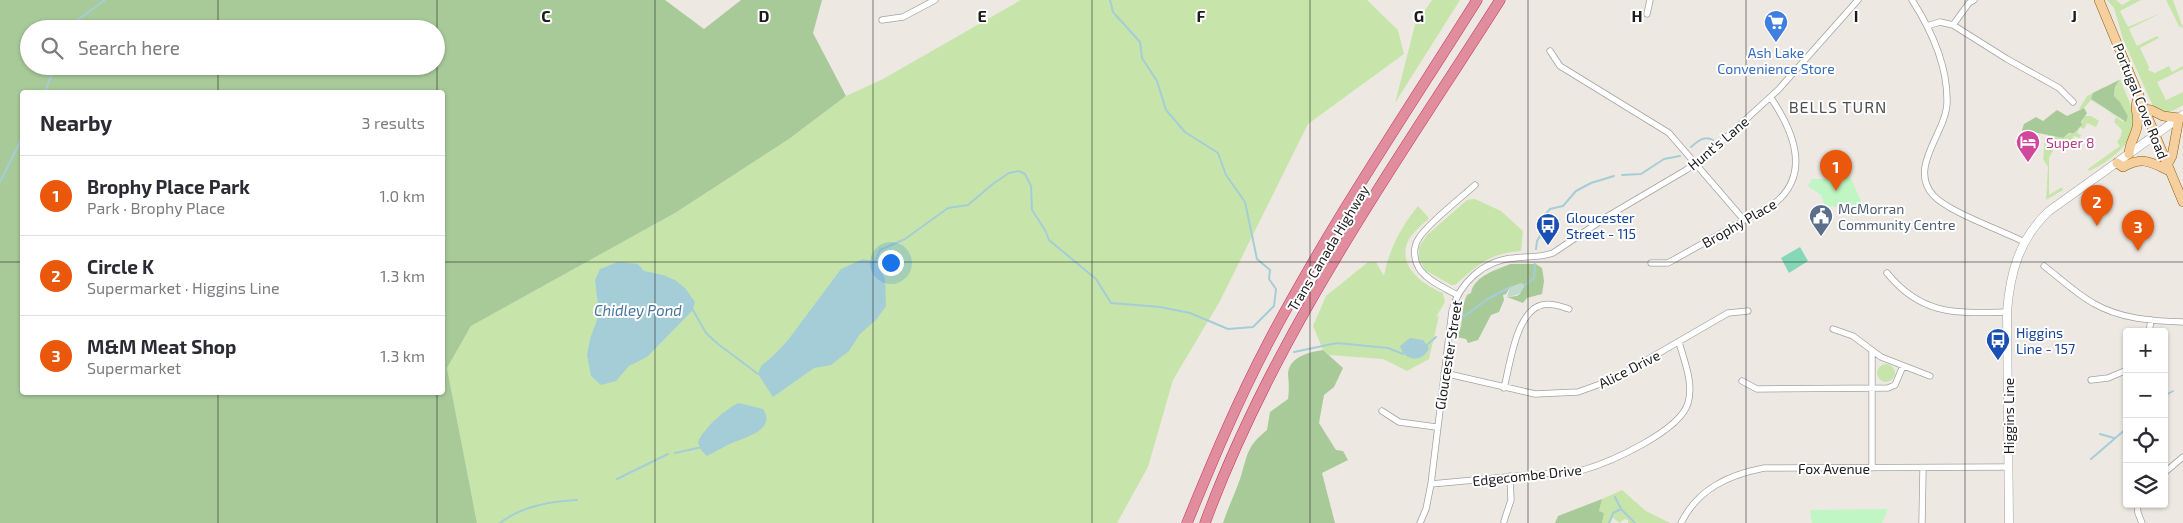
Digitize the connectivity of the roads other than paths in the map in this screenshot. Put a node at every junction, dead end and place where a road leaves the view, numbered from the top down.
1 (935, 0) edge
2 (1476, 0) edge
3 (1500, 0) edge
4 (1504, 0) edge
5 (1650, 0) edge
6 (1858, 0) edge
7 (1912, 0) edge
8 (1974, 0) edge
9 (2099, 0) edge
10 (1647, 14) dead end
11 (882, 20) dead end
12 (1953, 24) junction
13 (1927, 26) junction
14 (1483, 27) junction
15 (1550, 51) dead end
16 (2139, 95) junction
17 (1771, 98) junction
18 (2072, 102) dead end
19 (2144, 109) junction
20 (2181, 117) edge
21 (2156, 136) junction
22 (2130, 154) junction
23 (1696, 164) junction
24 (2117, 164) junction
25 (2169, 168) junction
26 (1475, 185) dead end
27 (2183, 202) edge
28 (1744, 220) junction
29 (2024, 242) junction
30 (1553, 253) joint
31 (1651, 263) dead end
32 (2044, 266) dead end
33 (1887, 273) dead end
34 (1457, 295) junction
35 (1569, 309) dead end
36 (1748, 311) dead end
37 (2007, 312) junction
38 (2150, 320) junction
39 (2183, 322) edge
40 (2149, 328) edge
41 (1833, 329) dead end
42 (1679, 342) junction
43 (1872, 351) junction
44 (1904, 366) junction
45 (2123, 372) edge
46 (1444, 373) junction
47 (1930, 376) dead end
48 (2091, 380) dead end
49 (1742, 381) dead end
50 (1504, 388) junction
51 (1871, 388) junction
52 (1382, 411) dead end
53 (1436, 428) junction
54 (2183, 457) edge
55 (1872, 468) junction
56 (2009, 468) junction
57 (1923, 469) junction
58 (2168, 470) edge
59 (1510, 476) junction
60 (1431, 484) junction
61 (2138, 508) edge
62 (1504, 521) dead end
63 (1187, 523) edge
64 (1205, 523) edge
65 (1420, 523) edge
66 (1681, 523) edge
67 (1922, 523) edge
68 (2009, 523) edge
69 (2142, 523) edge

1 - 11 street
2 - 63 highway, Trans Canada Highway
3 - 14 highway, Trans Canada Highway
4 - 14 highway
5 - 10 street
6 - 17 street, Hunt's Lane
7 - 13 street
8 - 12 street
9 - 16 main road, Portugal Cove Road
12 - 13 street
12 - 18 street
13 - 29 street
14 - 64 highway, Trans Canada Highway
15 - 23 street
16 - 19 main road, Portugal Cove Road
16 - 22 main road
17 - 23 street, Hunt's Lane
17 - 28 street, Brophy Place
19 - 20 main road
19 - 21 main road, Portugal Cove Road
20 - 21 street, Higgins Line
20 - 25 main road
21 - 22 street, Higgins Line
21 - 25 main road, Portugal Cove Road
22 - 24 street, Higgins Line
23 - 28 street
23 - 30 street, Hunt's Lane
24 - 25 main road
24 - 29 street, Higgins Line
25 - 27 main road, Portugal Cove Road
26 - 34 street
28 - 31 street, Brophy Place
29 - 37 street, Higgins Line
30 - 34 street, Gloucester Street
32 - 38 street
33 - 37 street
34 - 46 street, Gloucester Street
35 - 50 street
36 - 42 street, Alice Drive
37 - 56 street, Higgins Line
38 - 39 street
38 - 40 street
41 - 43 street
42 - 50 street, Alice Drive
42 - 59 street, Edgecombe Drive
43 - 44 street
43 - 51 street
44 - 47 street
44 - 51 street
45 - 48 street
46 - 50 street, Alice Drive
46 - 53 street, Gloucester Street
49 - 51 street
51 - 55 street
52 - 53 street
53 - 60 street, Gloucester Street
54 - 58 street
55 - 57 street, Fox Avenue
55 - 66 street, Fox Avenue
56 - 57 street, Fox Avenue
56 - 68 street, Higgins Line
57 - 67 street
59 - 60 street, Edgecombe Drive
59 - 62 street
60 - 65 street, Gloucester Street
61 - 69 street

